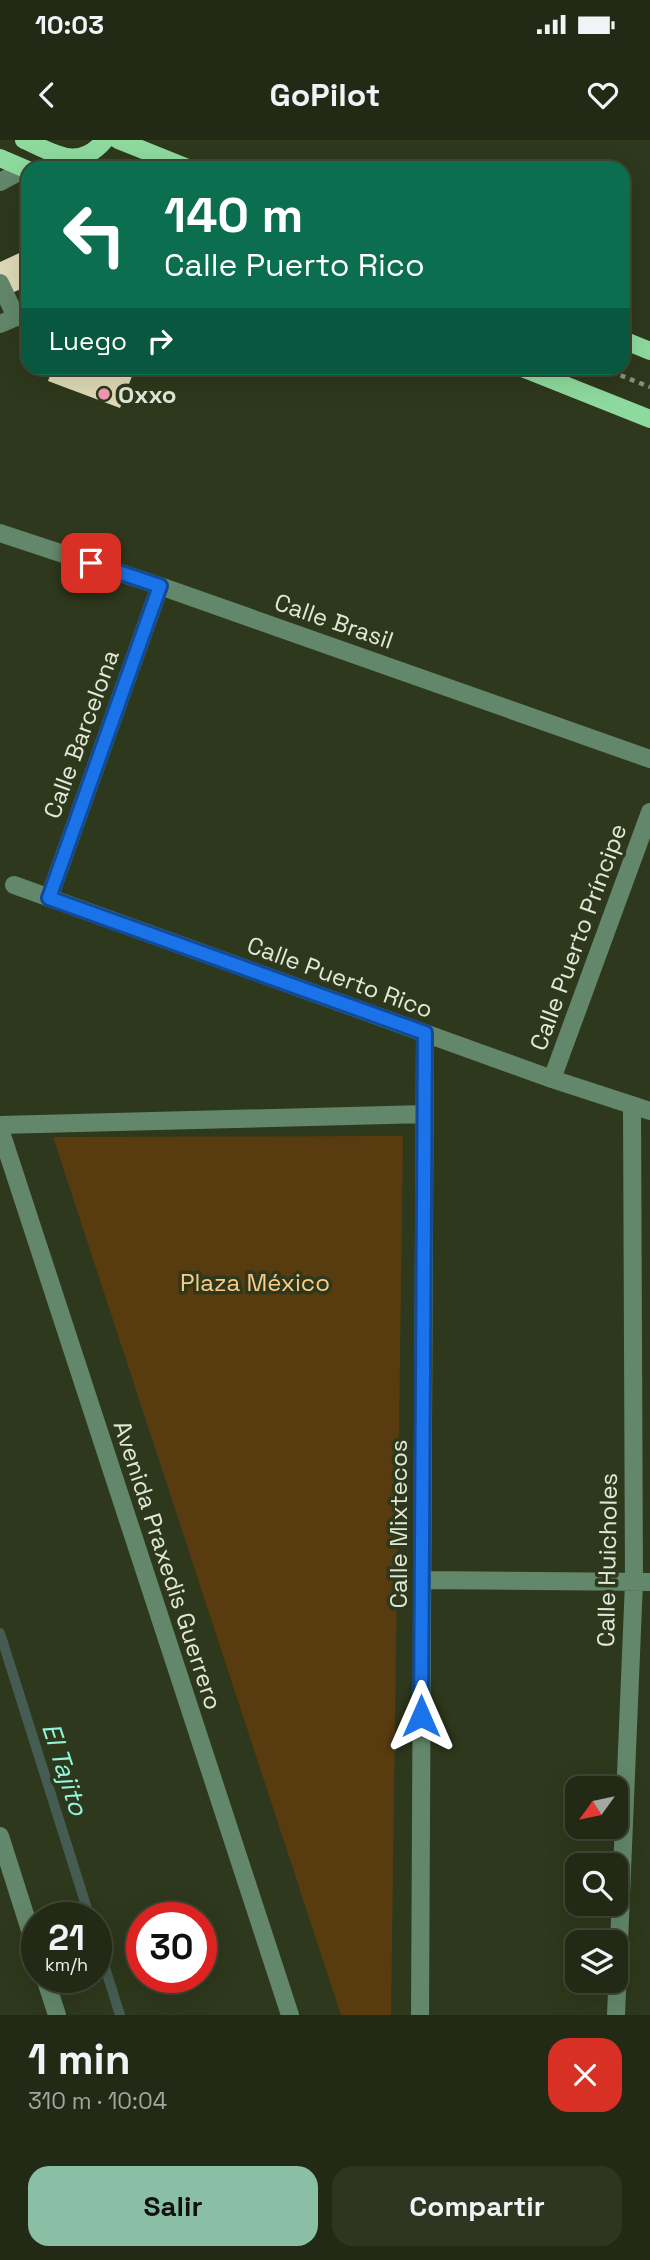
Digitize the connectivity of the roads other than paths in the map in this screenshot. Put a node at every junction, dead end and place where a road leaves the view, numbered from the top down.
1 (24, 140) edge
2 (105, 140) edge
3 (118, 140) edge
4 (0, 158) edge
5 (170, 161) edge
6 (21, 168) edge
7 (21, 172) edge
8 (0, 182) edge
9 (0, 283) edge
10 (15, 318) edge
11 (630, 343) edge
12 (650, 351) edge
13 (540, 375) edge
14 (650, 419) edge
15 (0, 533) edge
16 (160, 586) junction
17 (650, 759) edge
18 (650, 812) edge
19 (14, 886) dead end
20 (49, 898) junction
21 (425, 1033) junction
22 (552, 1079) junction
23 (632, 1106) junction
24 (650, 1111) edge
25 (425, 1114) junction
26 (0, 1127) edge
27 (422, 1580) junction
28 (642, 1582) edge
29 (0, 1836) edge
30 (4, 1863) edge
31 (21, 1909) edge
32 (50, 1993) edge
33 (57, 2015) edge
34 (290, 2015) edge
35 (420, 2015) edge
36 (617, 2015) edge

1 - 2 main road
3 - 5 main road
4 - 6 main road
7 - 8 street
9 - 10 street
11 - 12 main road
13 - 14 main road
15 - 16 street, Calle Brasil
16 - 17 street, Calle Brasil
16 - 20 street, Calle Barcelona
18 - 22 street, Calle Puerto Príncipe
19 - 20 street, Calle Puerto Rico
20 - 21 street, Calle Puerto Rico
21 - 22 street, Calle Puerto Rico
21 - 25 street, Calle Mixtecos
22 - 23 street, Calle Puerto Rico
23 - 24 street, Calle Puerto Rico
23 - 28 street, Calle Huicholes
25 - 26 street
25 - 27 street, Calle Mixtecos
26 - 34 street, Avenida Praxedis Guerrero
27 - 28 street
27 - 35 street, Calle Mixtecos
28 - 36 street, Calle Huicholes
29 - 30 street
30 - 31 street
32 - 33 street

